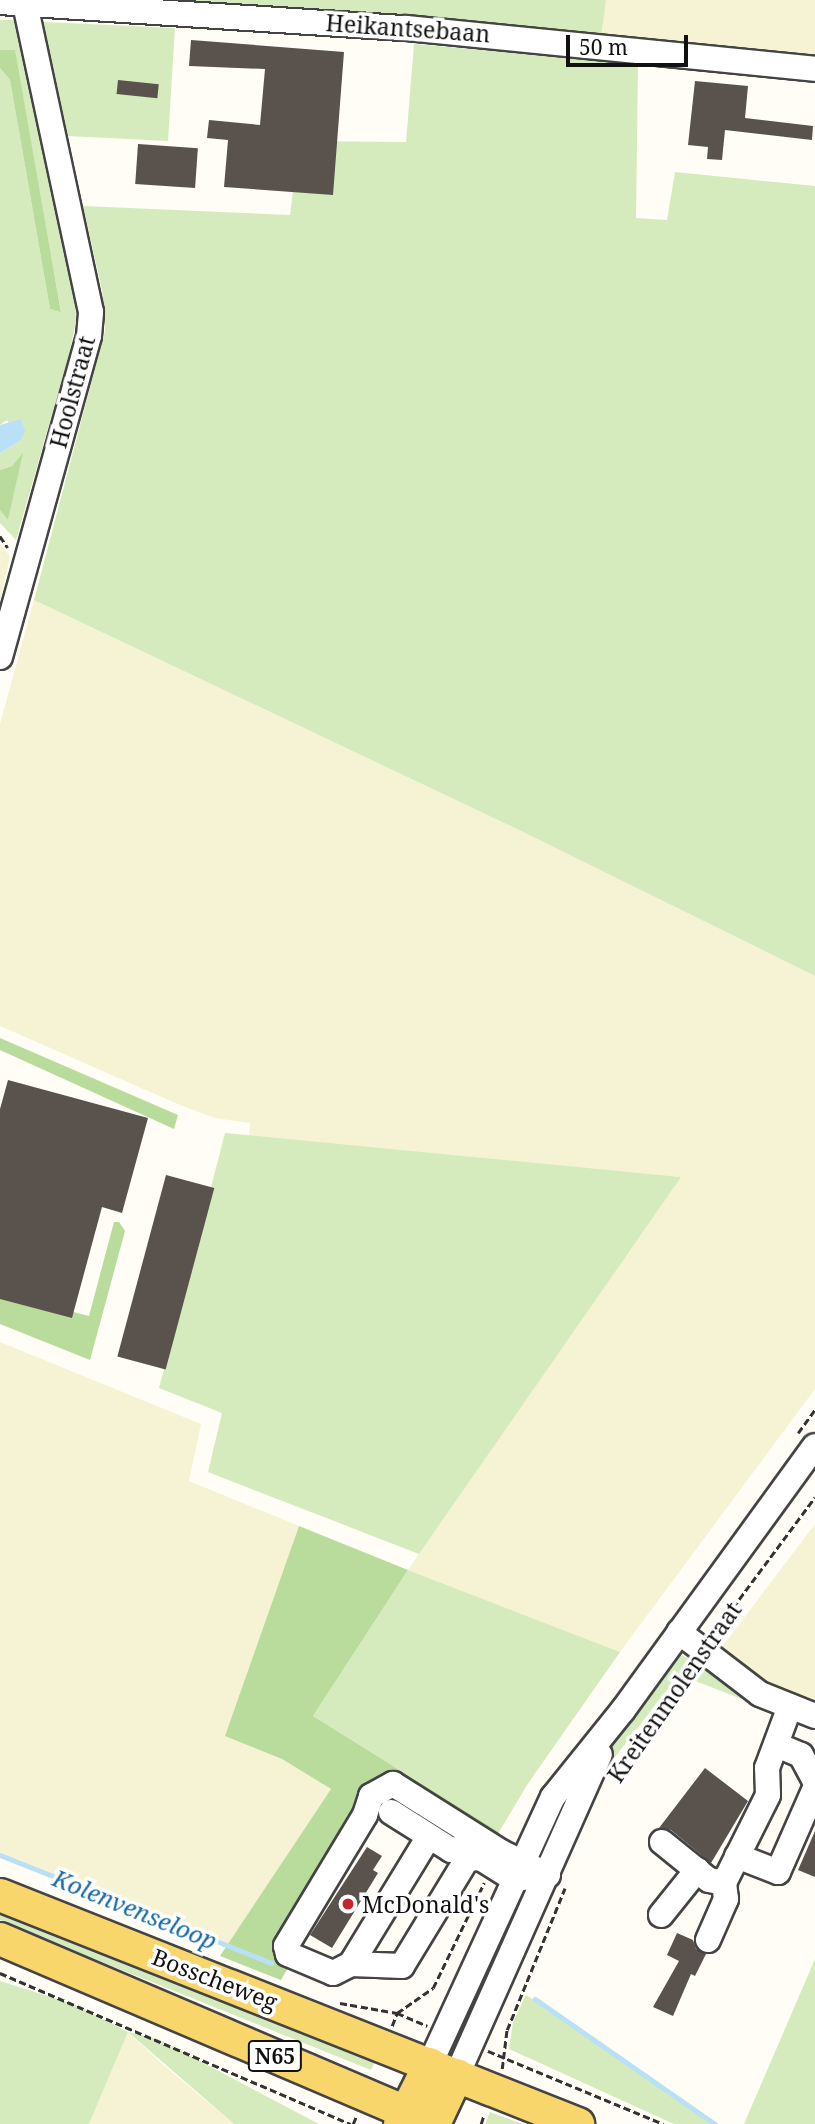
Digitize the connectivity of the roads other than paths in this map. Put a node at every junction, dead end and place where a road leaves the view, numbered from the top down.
1 (24, 1) edge
2 (0, 2) edge
3 (815, 69) edge
4 (0, 657) edge
5 (815, 1446) edge
6 (679, 1632) junction
7 (790, 1706) junction
8 (624, 1710) junction
9 (815, 1716) edge
10 (776, 1745) junction
11 (813, 1795) edge
12 (391, 1812) dead end
13 (428, 1838) junction
14 (662, 1842) dead end
15 (737, 1856) junction
16 (513, 1865) junction
17 (697, 1870) junction
18 (557, 1879) junction
19 (724, 1883) junction
20 (0, 1895) edge
21 (661, 1915) dead end
22 (0, 1939) edge
23 (708, 1940) dead end
24 (351, 1964) junction
25 (444, 2070) junction
26 (413, 2120) edge
27 (578, 2124) edge

1 - 2 street, Heikantsebaan
1 - 3 street, Heikantsebaan
1 - 4 street, Hoolstraat
5 - 6 street, Kreitenmolenstraat
6 - 7 street
6 - 8 street, Kreitenmolenstraat
7 - 9 street
7 - 10 street
8 - 16 street, Kreitenmolenstraat
8 - 18 street, Kreitenmolenstraat
10 - 11 street
10 - 15 street
11 - 15 street
12 - 13 street
13 - 16 street
13 - 24 street
14 - 17 street
15 - 19 street
16 - 18 street
16 - 24 street
16 - 24 street
16 - 25 street, Kreitenmolenstraat
17 - 19 street
17 - 21 street
18 - 25 street, Kreitenmolenstraat
19 - 23 street
20 - 25 main road, Bosscheweg / N65
22 - 26 main road, Bosscheweg / N65
25 - 26 main road
25 - 27 main road, N65

